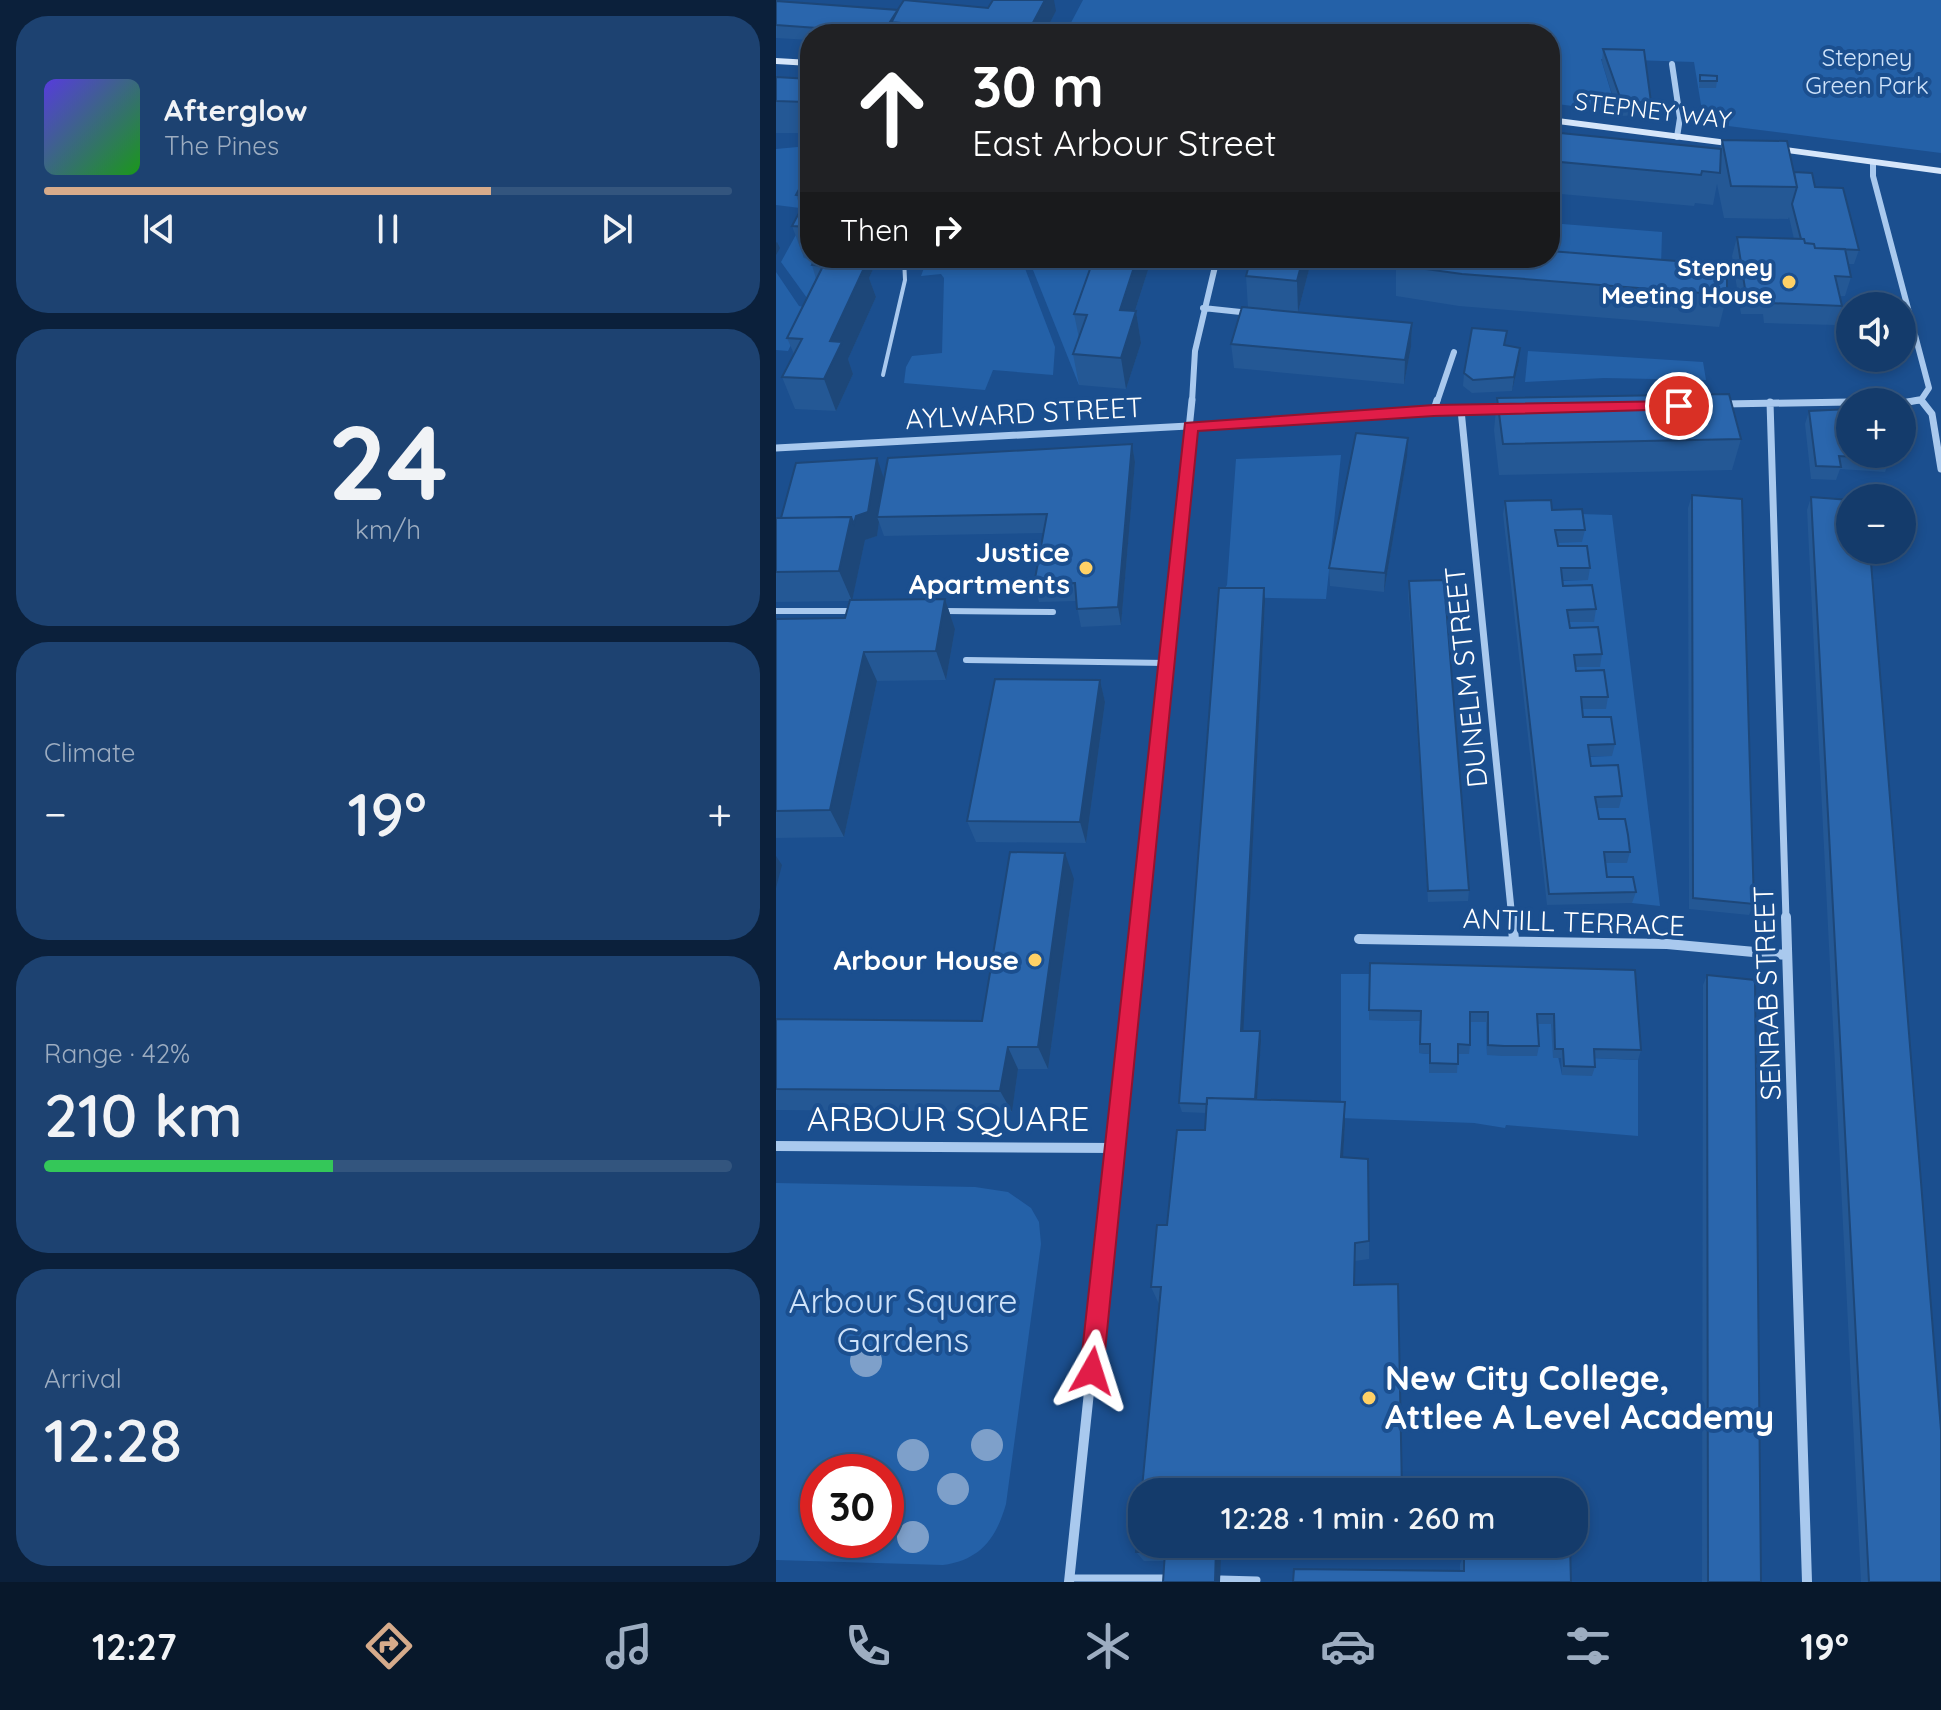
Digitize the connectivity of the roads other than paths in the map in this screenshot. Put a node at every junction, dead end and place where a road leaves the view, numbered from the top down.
1 (776, 61) edge
2 (800, 62) edge
3 (1672, 64) dead end
4 (1560, 121) edge
5 (1677, 137) junction
6 (1873, 162) junction
7 (1941, 171) edge
8 (904, 268) edge
9 (1214, 268) edge
10 (1203, 308) junction
11 (1256, 314) edge
12 (1454, 352) dead end
13 (883, 375) dead end
14 (1921, 400) junction
15 (1916, 401) edge
16 (1770, 402) junction
17 (1836, 402) edge
18 (1709, 405) edge
19 (1523, 409) edge
20 (1434, 410) junction
21 (1461, 410) junction
22 (1190, 427) junction
23 (776, 448) edge
24 (1941, 469) edge
25 (776, 611) edge
26 (868, 611) edge
27 (930, 611) edge
28 (1053, 612) edge
29 (966, 660) dead end
30 (1166, 663) junction
31 (1359, 939) dead end
32 (1514, 940) junction
33 (1787, 955) junction
34 (776, 1146) edge
35 (1116, 1148) junction
36 (1171, 1578) edge
37 (1221, 1579) dead end
38 (1069, 1580) edge
39 (1257, 1580) dead end
40 (1807, 1582) edge

1 - 2 street
3 - 5 street
4 - 5 street, STEPNEY WAY
5 - 6 street, STEPNEY WAY
6 - 7 street, STEPNEY WAY
6 - 14 street
8 - 13 lane
9 - 10 street
10 - 11 street
10 - 22 street
12 - 20 street
14 - 15 street
14 - 24 street
16 - 17 street
16 - 18 street
16 - 33 street, SENRAB STREET
19 - 21 street, AYLWARD STREET
20 - 21 street, AYLWARD STREET
20 - 22 street, AYLWARD STREET
21 - 32 street, DUNELM STREET
22 - 23 street, AYLWARD STREET
22 - 30 street
25 - 26 lane
27 - 28 lane
29 - 30 lane
30 - 35 street
31 - 32 street, ANTILL TERRACE
32 - 33 street, ANTILL TERRACE
33 - 40 street, SENRAB STREET
34 - 35 street, ARBOUR SQUARE
35 - 38 street, ARBOUR SQUARE
36 - 38 lane
37 - 39 lane

